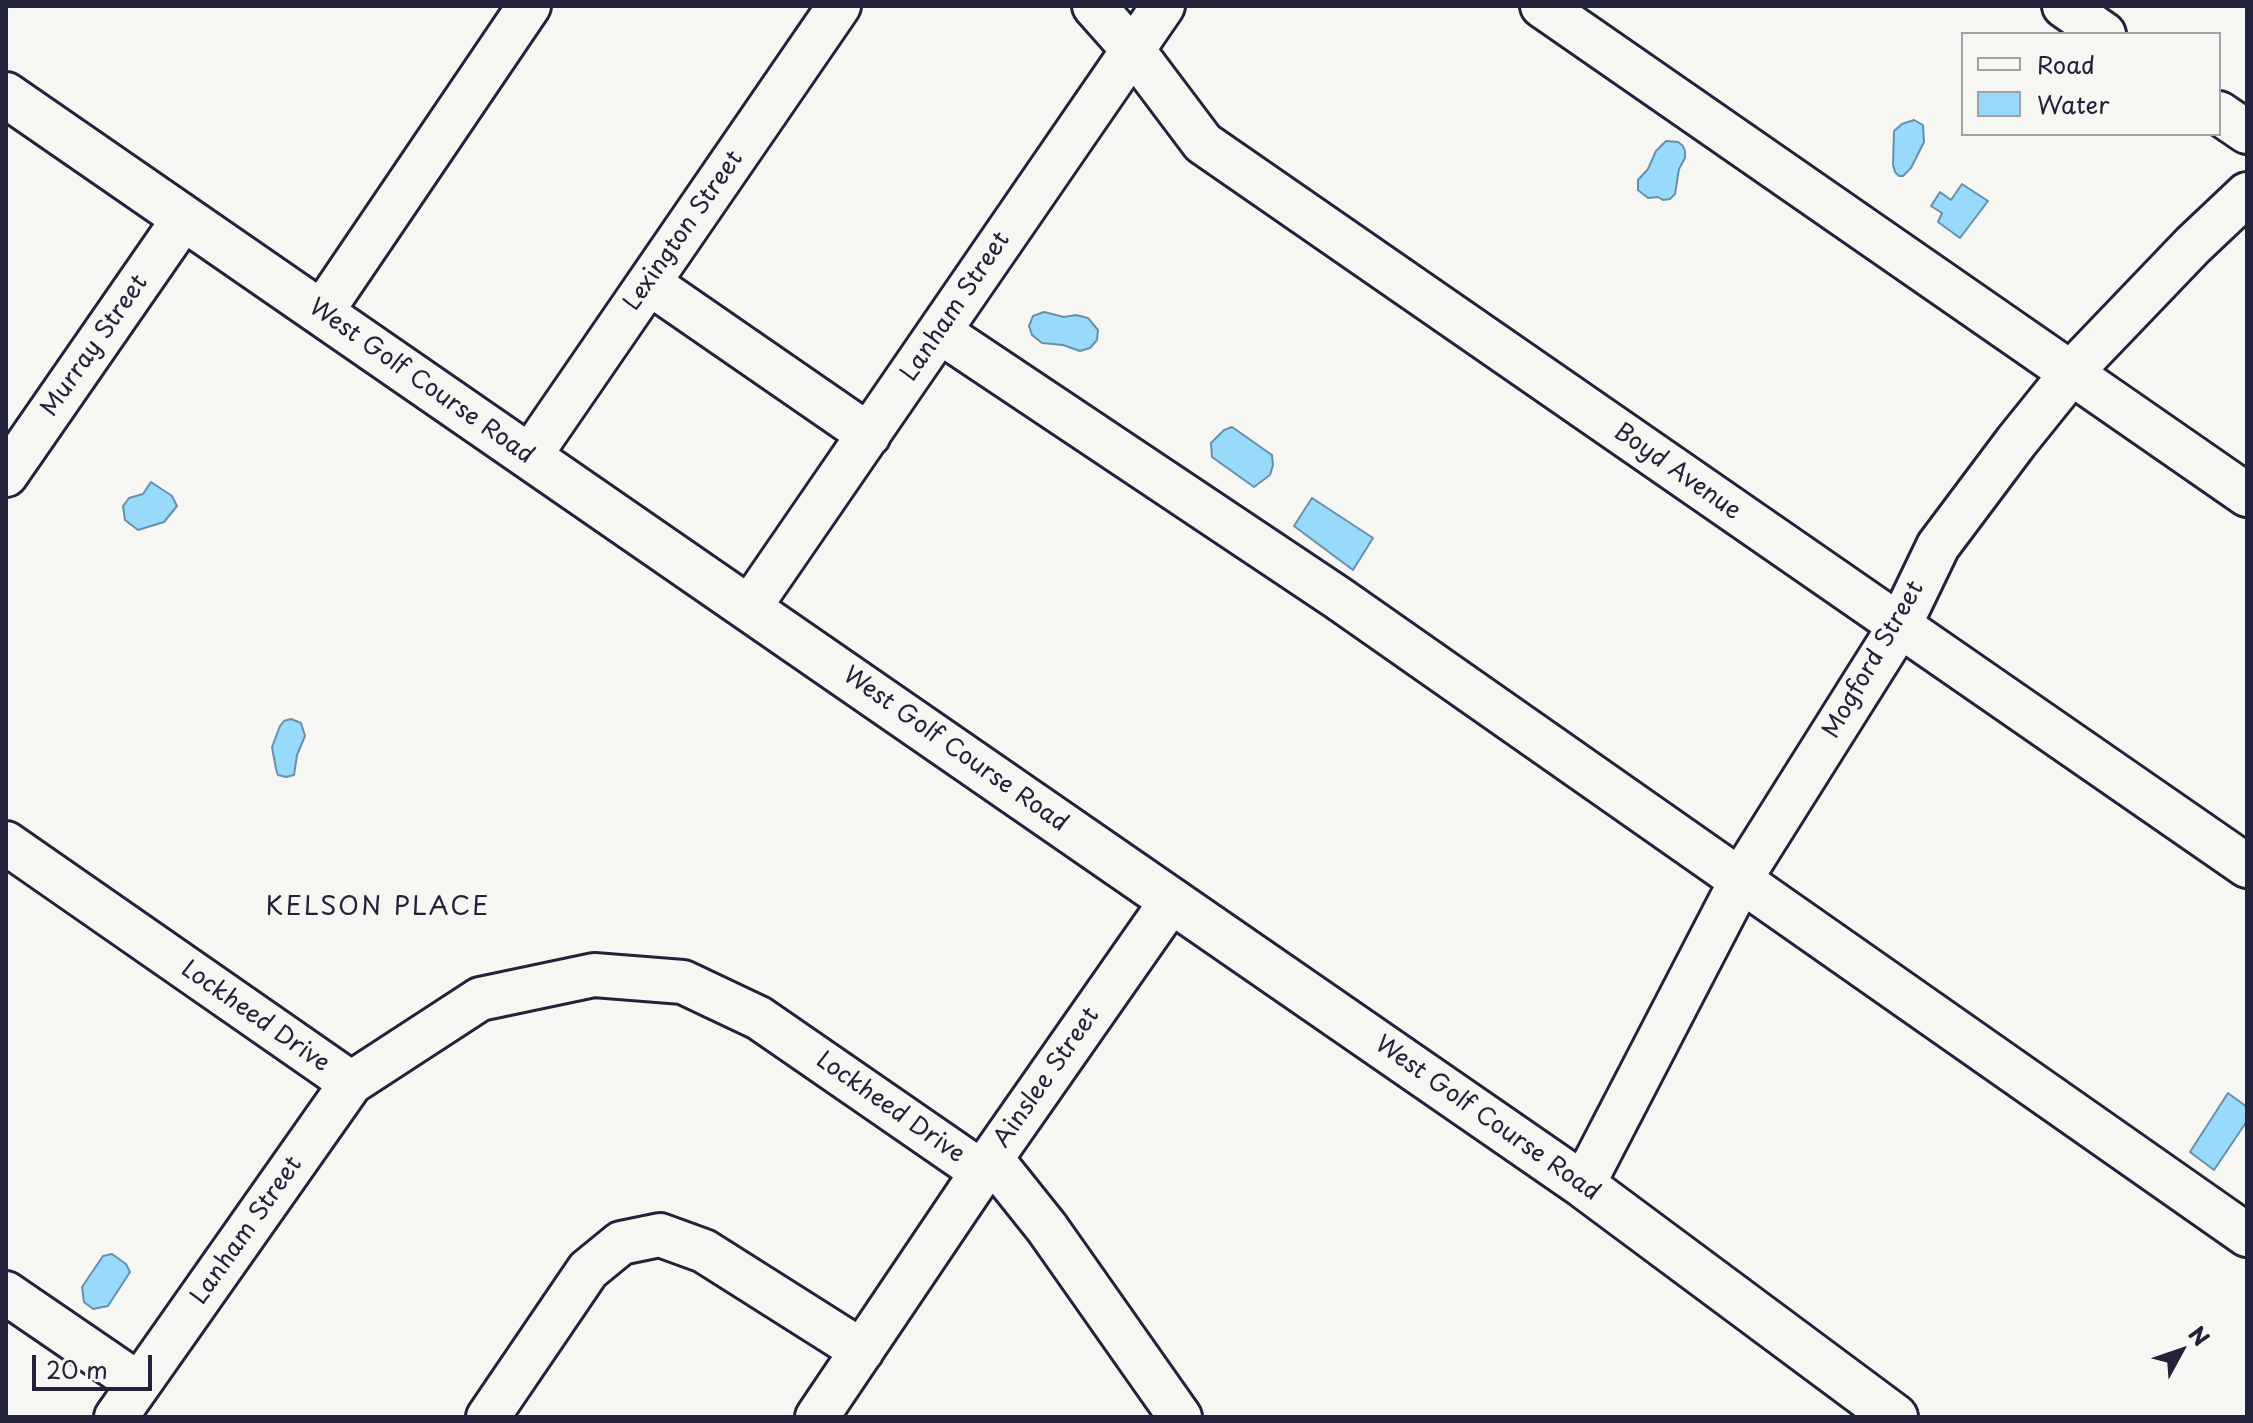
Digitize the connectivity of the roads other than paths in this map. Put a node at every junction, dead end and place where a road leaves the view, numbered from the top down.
1 (529, 6) edge
2 (839, 6) edge
3 (1094, 6) edge
4 (1163, 6) edge
5 (1542, 6) edge
6 (2064, 6) edge
7 (2101, 32) edge
8 (1133, 50) junction
9 (6, 95) edge
10 (2221, 114) edge
11 (2247, 132) edge
12 (2247, 194) edge
13 (184, 218) junction
14 (649, 283) junction
15 (321, 313) junction
16 (940, 332) junction
17 (2072, 373) junction
18 (869, 435) junction
19 (529, 457) junction
20 (6, 475) edge
21 (2247, 495) edge
22 (749, 608) junction
23 (1899, 627) junction
24 (6, 843) edge
25 (2247, 866) edge
26 (1741, 880) junction
27 (1172, 900) junction
28 (351, 1083) junction
29 (986, 1165) junction
30 (1583, 1185) junction
31 (2247, 1235) edge
32 (6, 1293) edge
33 (862, 1351) junction
34 (128, 1400) edge
35 (488, 1417) edge
36 (818, 1417) edge
37 (1180, 1417) edge
38 (1895, 1417) edge

1 - 15 street
2 - 14 street, Lexington Street
3 - 8 street, Boyd Avenue
4 - 8 street, Lanham Street
5 - 17 street
6 - 7 street
8 - 16 street, Lanham Street
8 - 23 street, Boyd Avenue
9 - 13 main road, West Golf Course Road
10 - 11 street
12 - 17 street, Mogford Street
13 - 15 main road, West Golf Course Road
13 - 20 street, Murray Street
14 - 18 street
14 - 19 street, Lexington Street
15 - 19 main road, West Golf Course Road
16 - 18 street, Lanham Street
16 - 26 street
17 - 21 street
17 - 23 street, Mogford Street
18 - 22 street, Lanham Street
19 - 22 main road, West Golf Course Road
22 - 27 main road, West Golf Course Road
23 - 25 street, Boyd Avenue
23 - 26 street, Mogford Street
24 - 28 street, Lockheed Drive
26 - 30 street, Mogford Street
26 - 31 street
27 - 29 street, Ainslee Street
27 - 30 main road, West Golf Course Road
28 - 29 street, Lockheed Drive
28 - 34 street, Lanham Street
29 - 33 street, Ainslee Street
29 - 37 street, Lockheed Drive
30 - 38 main road, West Golf Course Road
32 - 34 street
33 - 35 street
33 - 36 street, Ainslee Street

